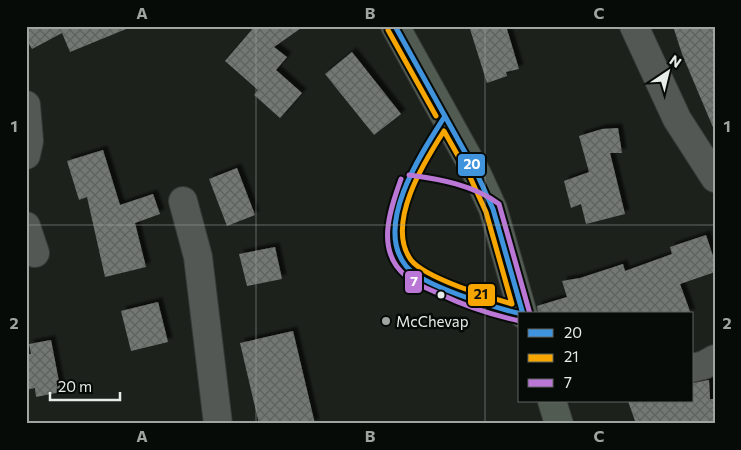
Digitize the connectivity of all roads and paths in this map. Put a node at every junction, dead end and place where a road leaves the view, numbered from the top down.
1 (395, 26) edge
2 (634, 26) edge
3 (26, 105) edge
4 (26, 155) edge
5 (715, 178) edge
6 (183, 201) dead end
7 (26, 226) edge
8 (34, 253) dead end
9 (522, 312) edge
10 (715, 359) edge
11 (694, 368) edge
12 (552, 402) edge
13 (218, 424) edge
14 (559, 424) edge

1 - 9 main road
2 - 5 street
3 - 4 street
6 - 13 street
7 - 8 street
10 - 11 street
12 - 14 main road

